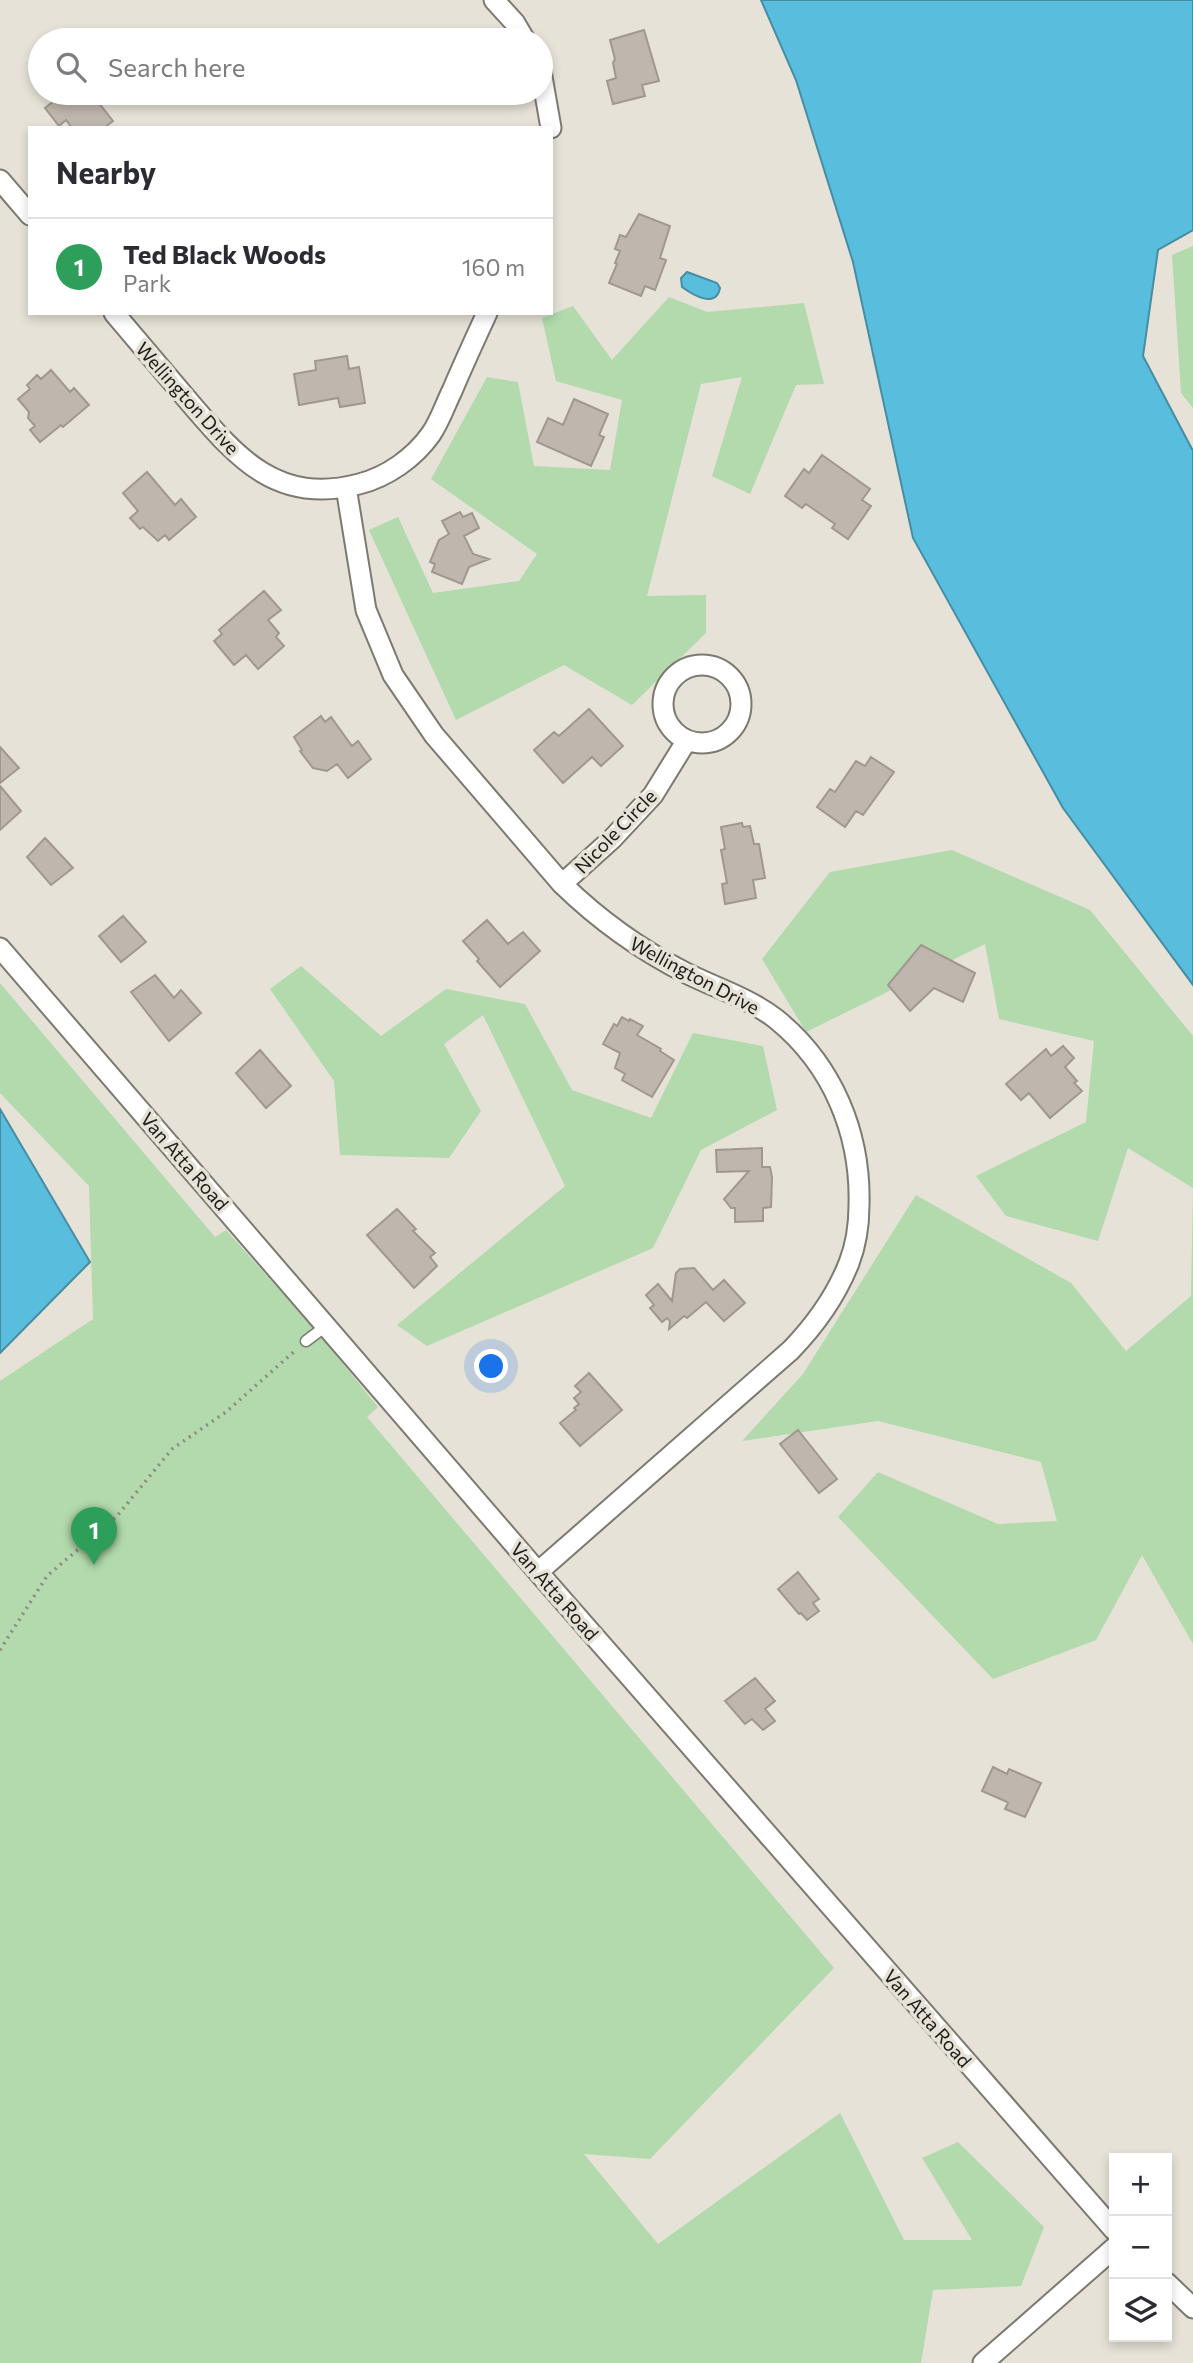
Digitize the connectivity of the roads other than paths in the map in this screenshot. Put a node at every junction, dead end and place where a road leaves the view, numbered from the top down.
1 (494, 0) edge
2 (518, 28) edge
3 (547, 105) edge
4 (551, 126) edge
5 (0, 180) edge
6 (28, 213) edge
7 (116, 315) edge
8 (485, 315) edge
9 (346, 487) junction
10 (687, 740) junction
11 (562, 884) junction
12 (0, 948) edge
13 (327, 1325) junction
14 (306, 1341) road end
15 (538, 1572) junction
16 (1109, 2224) edge
17 (1109, 2252) edge
18 (1172, 2288) edge
19 (1193, 2308) edge
20 (984, 2363) edge

1 - 2 street
3 - 4 street
5 - 6 street
7 - 9 street, Wellington Drive
8 - 9 street
9 - 11 street, Wellington Drive
10 - 10 street
10 - 11 street, Nicole Circle
11 - 15 street, Wellington Drive
12 - 13 street, Van Atta Road
13 - 14 lane
13 - 15 street, Van Atta Road
15 - 16 street, Van Atta Road
17 - 20 street
18 - 19 street

